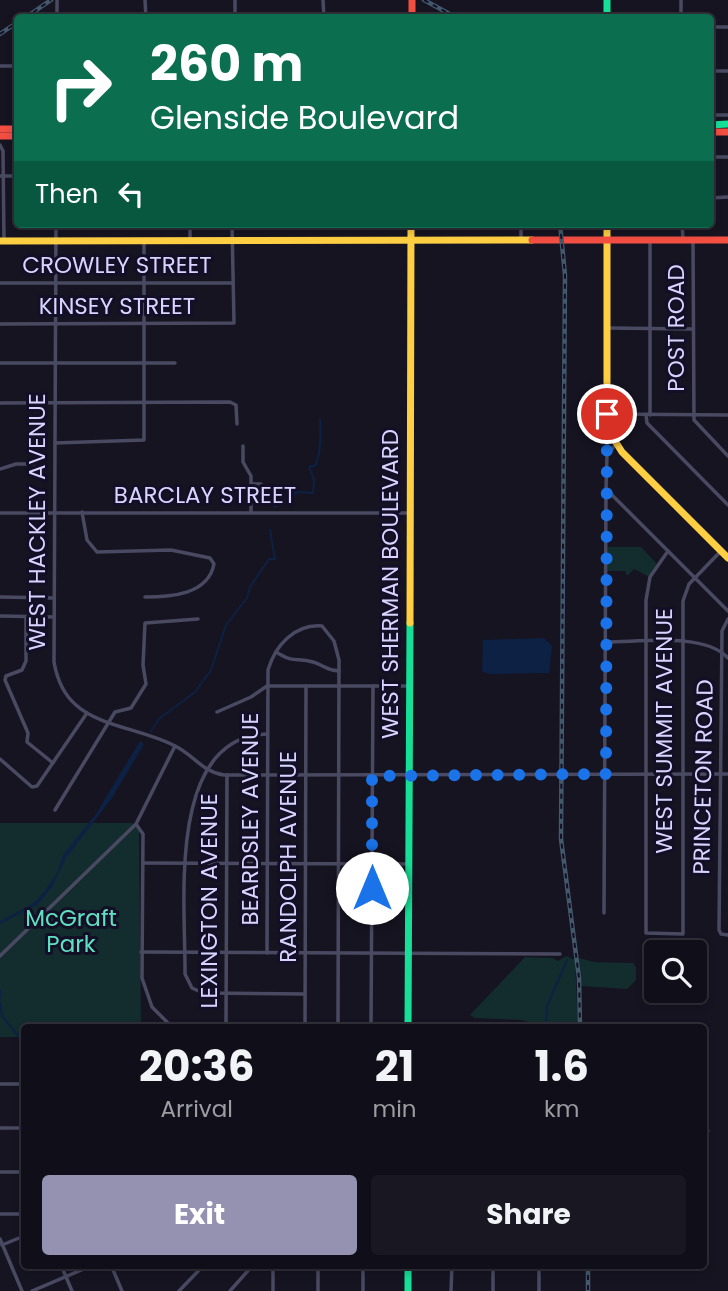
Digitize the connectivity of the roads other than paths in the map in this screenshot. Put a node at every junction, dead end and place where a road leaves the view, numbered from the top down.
1 (1, 146) edge
2 (2, 176) edge
3 (56, 228) edge
4 (190, 228) edge
5 (232, 228) edge
6 (411, 228) edge
7 (521, 228) edge
8 (607, 228) edge
9 (682, 228) edge
10 (190, 240) junction
11 (233, 240) junction
12 (411, 240) junction
13 (521, 240) junction
14 (608, 240) junction
15 (650, 240) junction
16 (683, 240) junction
17 (693, 240) junction
18 (728, 240) edge
19 (56, 241) junction
20 (144, 241) junction
21 (2, 242) edge
22 (233, 282) junction
23 (0, 283) edge
24 (56, 283) junction
25 (144, 283) junction
26 (55, 323) junction
27 (144, 323) junction
28 (0, 324) edge
29 (607, 328) junction
30 (650, 329) junction
31 (694, 329) junction
32 (0, 363) edge
33 (55, 363) junction
34 (145, 363) junction
35 (175, 363) dead end
36 (144, 402) junction
37 (0, 403) edge
38 (55, 403) junction
39 (607, 414) junction
40 (648, 415) junction
41 (694, 415) junction
42 (728, 415) edge
43 (237, 424) dead end
44 (55, 443) junction
45 (616, 444) junction
46 (243, 446) dead end
47 (607, 455) junction
48 (728, 456) edge
49 (34, 464) dead end
50 (0, 469) edge
51 (251, 484) junction
52 (261, 484) dead end
53 (606, 489) junction
54 (728, 505) edge
55 (82, 512) junction
56 (0, 513) edge
57 (55, 513) junction
58 (251, 513) junction
59 (410, 513) junction
60 (728, 544) edge
61 (668, 551) junction
62 (721, 551) junction
63 (728, 558) edge
64 (695, 578) junction
65 (0, 597) edge
66 (145, 597) dead end
67 (54, 598) junction
68 (728, 611) edge
69 (0, 617) edge
70 (26, 617) junction
71 (54, 617) junction
72 (198, 619) dead end
73 (728, 619) edge
74 (607, 642) junction
75 (646, 642) junction
76 (683, 642) junction
77 (722, 651) junction
78 (276, 652) junction
79 (728, 658) edge
80 (340, 671) junction
81 (267, 686) junction
82 (306, 686) junction
83 (339, 686) junction
84 (373, 686) junction
85 (409, 686) junction
86 (217, 712) dead end
87 (87, 713) junction
88 (111, 721) junction
89 (267, 734) junction
90 (175, 746) junction
91 (0, 759) edge
92 (53, 763) junction
93 (208, 771) junction
94 (606, 774) junction
95 (646, 774) junction
96 (683, 774) junction
97 (720, 774) junction
98 (728, 774) edge
99 (228, 775) junction
100 (267, 775) junction
101 (306, 776) junction
102 (339, 776) junction
103 (372, 776) junction
104 (407, 776) junction
105 (55, 810) dead end
106 (136, 824) junction
107 (143, 863) junction
108 (186, 863) junction
109 (227, 864) junction
110 (267, 864) junction
111 (306, 864) junction
112 (339, 864) junction
113 (372, 864) junction
114 (407, 864) junction
115 (604, 913) dead end
116 (726, 935) edge
117 (141, 952) junction
118 (186, 953) junction
119 (227, 953) junction
120 (267, 953) junction
121 (305, 953) junction
122 (338, 953) junction
123 (372, 953) junction
124 (408, 953) junction
125 (560, 954) dead end
126 (0, 956) edge
127 (226, 994) junction
128 (305, 994) junction
129 (169, 1024) edge
130 (226, 1024) edge
131 (305, 1024) edge
132 (338, 1024) edge
133 (371, 1024) edge
134 (408, 1024) edge
135 (0, 1084) edge
136 (21, 1084) edge
137 (0, 1128) edge
138 (21, 1128) edge
139 (0, 1172) edge
140 (21, 1172) edge
141 (0, 1214) edge
142 (21, 1214) edge
143 (21, 1237) edge
144 (0, 1240) edge
145 (1, 1246) edge
146 (63, 1269) edge
147 (84, 1269) edge
148 (113, 1269) edge
149 (200, 1269) edge
150 (249, 1269) edge
151 (273, 1269) edge
152 (318, 1269) edge
153 (363, 1269) edge
154 (408, 1269) edge
155 (452, 1269) edge
156 (493, 1269) edge
157 (539, 1269) edge
158 (66, 1277) junction
159 (22, 1291) edge
160 (32, 1291) edge
161 (72, 1291) edge
162 (122, 1291) edge
163 (179, 1291) edge
164 (230, 1291) edge
165 (273, 1291) edge
166 (318, 1291) edge
167 (363, 1291) edge
168 (408, 1291) edge
169 (452, 1291) edge
170 (493, 1291) edge
171 (539, 1291) edge

1 - 2 street
2 - 21 street
3 - 19 street, WEST HACKLEY AVENUE
4 - 10 street
5 - 11 street
6 - 12 main road, WEST SHERMAN BOULEVARD
7 - 13 street
8 - 14 main road
9 - 16 street
10 - 11 main road
10 - 20 main road
11 - 12 main road
11 - 22 street
12 - 13 main road
12 - 59 main road, WEST SHERMAN BOULEVARD
13 - 14 main road
14 - 15 main road
14 - 29 main road
15 - 16 main road
15 - 30 street
16 - 17 main road
17 - 18 main road
17 - 31 street, POST ROAD
19 - 20 main road
19 - 21 main road
19 - 24 street, WEST HACKLEY AVENUE
20 - 25 street
22 - 25 street, CROWLEY STREET
22 - 27 street, KINSEY STREET
23 - 24 street, CROWLEY STREET
24 - 25 street, CROWLEY STREET
24 - 26 street, WEST HACKLEY AVENUE
25 - 27 street
26 - 27 street, KINSEY STREET
26 - 28 street, KINSEY STREET
26 - 33 street, WEST HACKLEY AVENUE
27 - 34 street
29 - 30 street
29 - 39 main road
30 - 31 street
30 - 40 street
31 - 41 street, POST ROAD
32 - 33 street
33 - 34 street
33 - 38 street, WEST HACKLEY AVENUE
34 - 35 street
34 - 36 street
36 - 38 street
36 - 43 street
36 - 44 street
37 - 38 street
38 - 44 street, WEST HACKLEY AVENUE
39 - 40 street
39 - 45 main road
39 - 47 street
40 - 41 street
40 - 54 street
41 - 42 street
41 - 48 street
44 - 57 street, WEST HACKLEY AVENUE
45 - 47 street
45 - 62 main road
46 - 51 street
47 - 53 street
49 - 50 street
51 - 52 street
51 - 58 street
53 - 61 street
53 - 74 street
55 - 57 street, BARCLAY STREET
55 - 58 street, BARCLAY STREET
55 - 66 street
56 - 57 street, BARCLAY STREET
57 - 67 street, WEST HACKLEY AVENUE
58 - 59 street, BARCLAY STREET
59 - 85 main road, WEST SHERMAN BOULEVARD
60 - 62 main road, WEST SUMMIT AVENUE
61 - 64 street
61 - 75 street
62 - 63 main road
62 - 64 street, WEST SUMMIT AVENUE
64 - 68 street
64 - 76 street, WEST SUMMIT AVENUE
65 - 67 street
67 - 71 street, WEST HACKLEY AVENUE
69 - 70 street
70 - 71 street
70 - 92 street
71 - 87 street, WEST HACKLEY AVENUE
72 - 88 street
73 - 77 street, PRINCETON ROAD
74 - 75 street
74 - 94 street
75 - 76 street
75 - 95 street
76 - 77 street
76 - 96 street, WEST SUMMIT AVENUE
77 - 79 street
77 - 97 street, PRINCETON ROAD
78 - 80 street
78 - 80 street
78 - 81 street, BEARDSLEY AVENUE
80 - 83 street
81 - 82 street
81 - 86 street
81 - 89 street, BEARDSLEY AVENUE
82 - 83 street
82 - 101 street, RANDOLPH AVENUE
83 - 84 street
83 - 102 street
84 - 85 street
84 - 103 street
85 - 104 main road, WEST SHERMAN BOULEVARD
87 - 88 street, WEST HACKLEY AVENUE
87 - 92 street
88 - 90 street, WEST HACKLEY AVENUE
88 - 105 street
89 - 93 street
89 - 100 street, BEARDSLEY AVENUE
90 - 93 street, WEST HACKLEY AVENUE
90 - 106 street
91 - 92 street
93 - 99 street
93 - 108 street
94 - 95 street
94 - 104 street
94 - 115 street
95 - 96 street
95 - 96 street, WEST SUMMIT AVENUE
96 - 97 street
97 - 98 street
97 - 116 street, PRINCETON ROAD
99 - 100 street
99 - 109 street, LEXINGTON AVENUE
100 - 101 street
100 - 110 street, BEARDSLEY AVENUE
101 - 102 street
101 - 111 street, RANDOLPH AVENUE
102 - 103 street
102 - 112 street
103 - 104 street
103 - 113 street
104 - 114 main road, WEST SHERMAN BOULEVARD
106 - 107 street
106 - 126 street
107 - 108 street
107 - 117 street
108 - 109 street
108 - 118 street
109 - 110 street
109 - 119 street, LEXINGTON AVENUE
110 - 111 street
110 - 120 street, BEARDSLEY AVENUE
111 - 112 street
111 - 121 street, RANDOLPH AVENUE
112 - 113 street
112 - 122 street
113 - 114 street
113 - 123 street
114 - 124 main road, WEST SHERMAN BOULEVARD
117 - 118 street
117 - 129 street
118 - 119 street
118 - 127 street
119 - 120 street
119 - 127 street, LEXINGTON AVENUE
120 - 121 street
121 - 122 street
121 - 128 street, RANDOLPH AVENUE
122 - 123 street
122 - 132 street
123 - 124 street
123 - 133 street
124 - 125 street
124 - 134 main road, WEST SHERMAN BOULEVARD
127 - 128 street
127 - 130 street, LEXINGTON AVENUE
128 - 131 street, RANDOLPH AVENUE
135 - 136 street
137 - 138 street
139 - 140 street
141 - 142 street
143 - 145 street
144 - 145 street
145 - 159 street
146 - 158 street
147 - 158 street
148 - 162 street
149 - 163 street
150 - 164 street
151 - 165 street
152 - 166 street
153 - 167 street
154 - 168 main road
155 - 169 street
156 - 170 street
157 - 171 street
158 - 160 street
158 - 161 street

